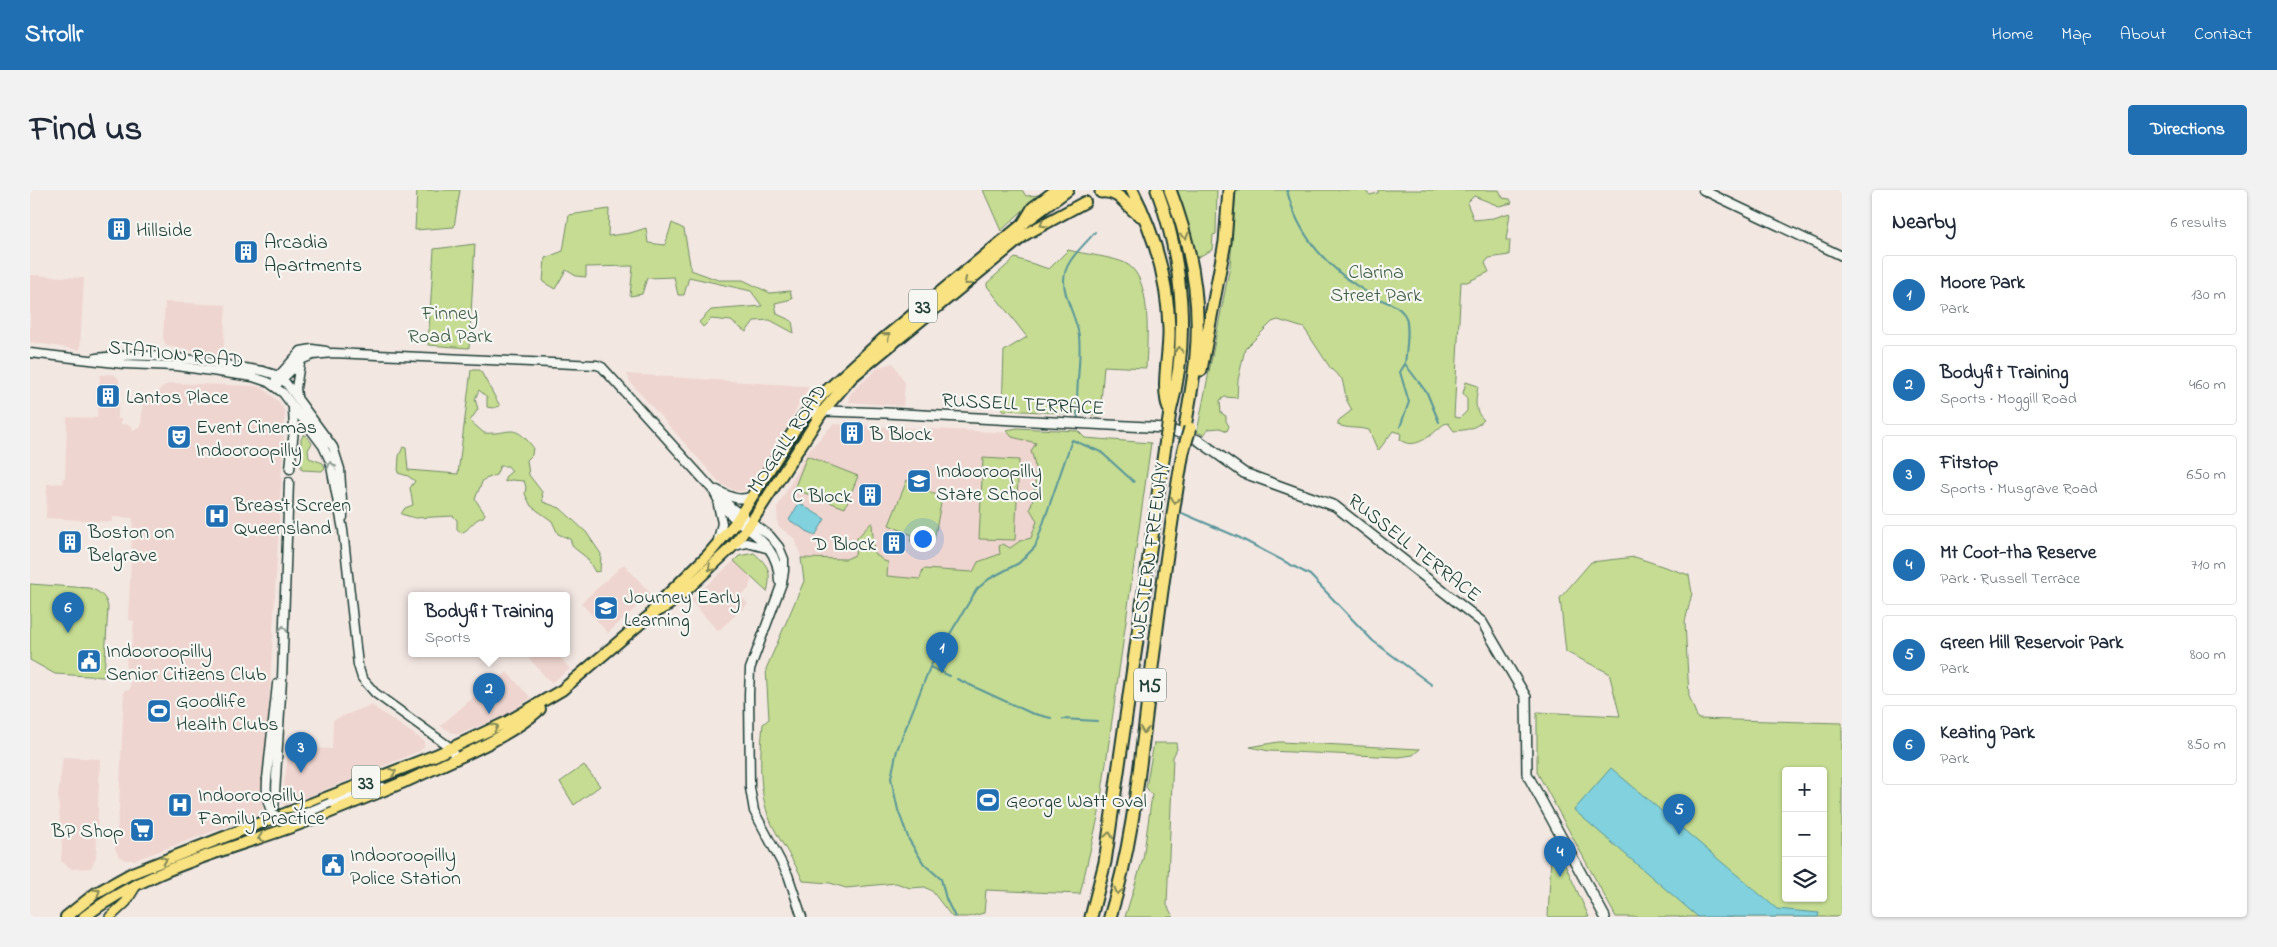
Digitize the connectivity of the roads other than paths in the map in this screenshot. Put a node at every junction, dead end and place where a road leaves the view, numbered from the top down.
1 (1057, 190) edge
2 (1068, 190) edge
3 (1132, 190) edge
4 (1157, 190) edge
5 (1170, 190) edge
6 (1226, 190) edge
7 (1230, 190) edge
8 (1703, 190) edge
9 (1102, 191) edge
10 (1145, 217) junction
11 (1024, 223) junction
12 (1226, 225) junction
13 (1842, 256) edge
14 (30, 353) edge
15 (333, 353) junction
16 (152, 354) junction
17 (128, 355) junction
18 (87, 360) junction
19 (300, 362) junction
20 (128, 365) junction
21 (152, 365) junction
22 (280, 378) junction
23 (275, 385) junction
24 (298, 398) junction
25 (292, 404) junction
26 (823, 411) junction
27 (1170, 412) junction
28 (806, 413) junction
29 (1190, 415) junction
30 (303, 420) junction
31 (314, 421) junction
32 (294, 429) junction
33 (290, 469) dead end
34 (289, 482) dead end
35 (713, 492) junction
36 (756, 492) junction
37 (739, 518) junction
38 (750, 525) junction
39 (343, 530) junction
40 (715, 546) junction
41 (733, 546) junction
42 (775, 556) junction
43 (779, 591) junction
44 (648, 617) junction
45 (282, 662) junction
46 (550, 699) junction
47 (451, 748) junction
48 (455, 758) junction
49 (406, 781) junction
50 (274, 816) junction
51 (136, 884) junction
52 (66, 917) edge
53 (84, 917) edge
54 (110, 917) edge
55 (802, 917) edge
56 (1091, 917) edge
57 (1110, 917) edge
58 (1605, 917) edge

1 - 11 highway
2 - 11 highway, MOGGILL ROAD / 33
3 - 10 highway
27 -> 4 highway, WESTERN FREEWAY / M5
5 -> 29 highway, WESTERN FREEWAY / M5
6 - 12 highway
7 - 12 highway
8 - 13 street
9 - 10 highway
9 -> 26 highway, MOGGILL ROAD / 33
10 - 27 highway
28 -> 11 highway, MOGGILL ROAD / 33
12 - 29 highway
14 - 18 street, STATION ROAD
15 - 19 street
15 - 22 street
15 - 35 street
16 - 17 street, STATION ROAD
16 - 21 street
16 - 22 street, STATION ROAD
17 - 18 street, STATION ROAD
17 - 20 street
18 - 20 street, STATION ROAD
19 - 22 street
19 - 24 street
20 - 21 street, STATION ROAD
21 - 23 street, STATION ROAD
22 - 23 street
22 - 24 street, STATION ROAD
23 - 25 street, STATION ROAD
24 - 31 street, STATION ROAD
25 - 30 street, STATION ROAD
25 - 32 street
26 - 28 main road, RUSSELL TERRACE
26 - 38 highway, MOGGILL ROAD / 33
26 - 58 main road, RUSSELL TERRACE
56 -> 27 highway, WESTERN FREEWAY / M5, bridge
28 - 36 highway, MOGGILL ROAD / 33
29 -> 57 highway, WESTERN FREEWAY / M5, bridge
30 - 31 street
30 - 32 street
39 -> 30 street, STATION ROAD
31 - 39 street, STATION ROAD
32 - 33 street
45 -> 34 street
35 - 36 street
35 - 37 street
35 - 40 street
36 - 37 highway, MOGGILL ROAD / 33
37 - 38 street
37 - 40 highway, MOGGILL ROAD / 33
38 - 41 highway, MOGGILL ROAD / 33
38 - 42 street
38 - 43 street
39 - 47 street, STATION ROAD
40 - 44 highway, MOGGILL ROAD / 33
41 - 42 street
41 -> 44 highway, MOGGILL ROAD / 33
42 - 43 street
43 - 55 street
44 - 46 highway, MOGGILL ROAD / 33
45 - 49 street, bridge
45 - 50 street
47 -> 46 highway, MOGGILL ROAD / 33
46 - 48 highway, MOGGILL ROAD / 33
47 - 48 street
50 -> 47 highway, MOGGILL ROAD / 33
48 - 49 highway, MOGGILL ROAD / 33
49 -> 51 highway, MOGGILL ROAD / 33
52 -> 50 highway, MOGGILL ROAD / 33
51 - 53 highway, MOGGILL ROAD / 33
51 - 54 main road

